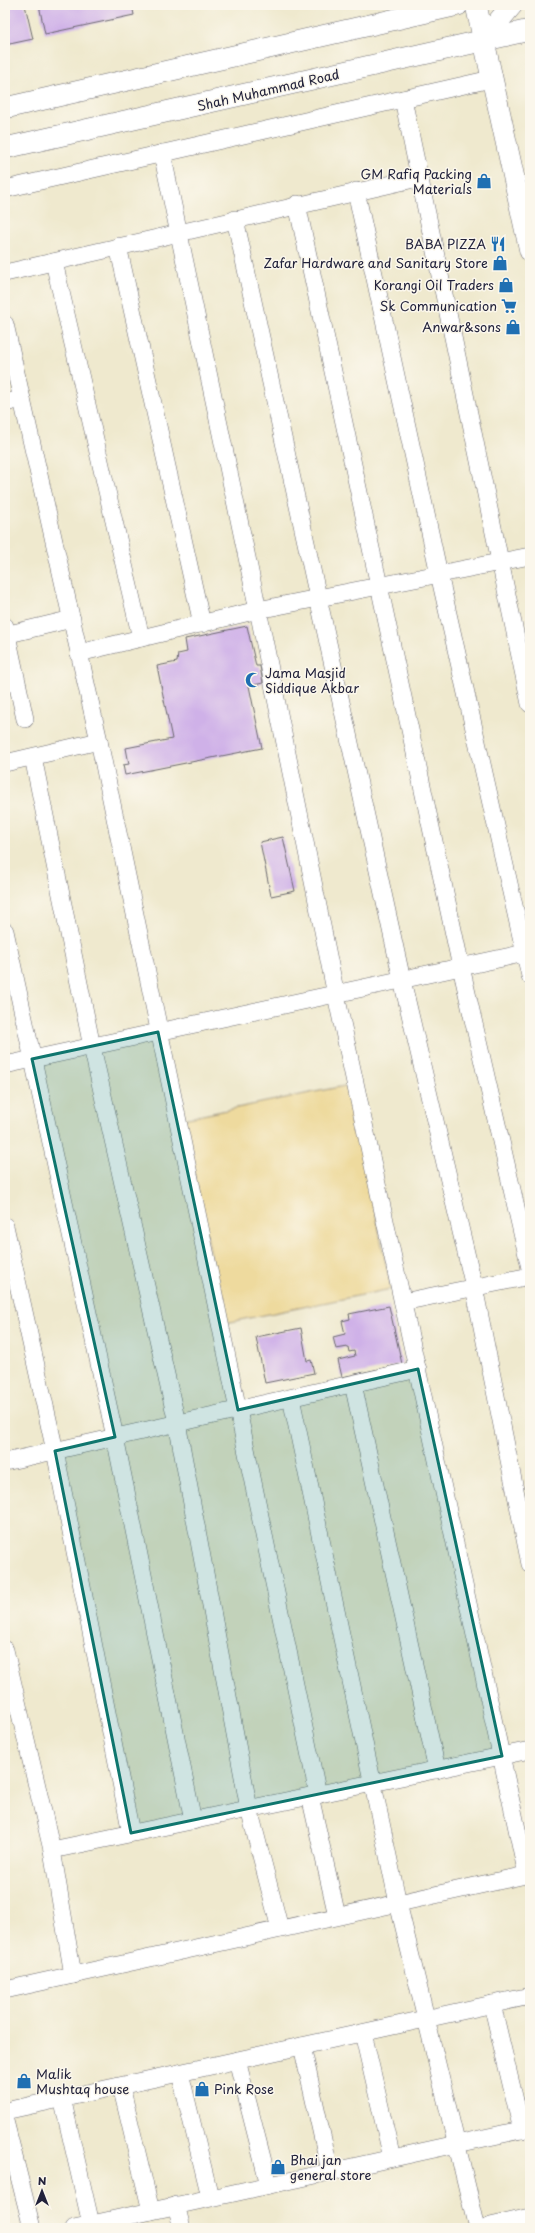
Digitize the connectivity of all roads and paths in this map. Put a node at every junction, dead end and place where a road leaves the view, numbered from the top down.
1 (458, 5) edge
2 (476, 5) edge
3 (512, 5) edge
4 (530, 30) edge
5 (483, 40) junction
6 (491, 79) junction
7 (403, 99) junction
8 (5, 108) edge
9 (5, 148) edge
10 (162, 153) junction
11 (418, 178) junction
12 (5, 189) edge
13 (356, 191) junction
14 (298, 204) junction
15 (235, 219) junction
16 (179, 232) junction
17 (118, 246) junction
18 (530, 251) edge
19 (54, 262) junction
20 (5, 273) edge
21 (5, 324) edge
22 (22, 399) junction
23 (5, 403) edge
24 (530, 556) edge
25 (499, 562) junction
26 (439, 574) junction
27 (379, 586) junction
28 (318, 598) junction
29 (258, 610) junction
30 (72, 619) junction
31 (202, 624) junction
32 (6, 632) edge
33 (141, 638) junction
34 (79, 653) junction
35 (530, 704) edge
36 (25, 719) dead end
37 (99, 741) junction
38 (33, 757) junction
39 (5, 764) edge
40 (5, 931) edge
41 (527, 952) edge
42 (461, 967) junction
43 (530, 976) edge
44 (402, 980) junction
45 (336, 995) junction
46 (158, 1032) junction
47 (92, 1046) junction
48 (32, 1059) junction
49 (5, 1065) edge
50 (5, 1226) edge
51 (530, 1268) edge
52 (530, 1276) edge
53 (474, 1287) junction
54 (403, 1302) junction
55 (418, 1370) junction
56 (353, 1384) junction
57 (291, 1398) junction
58 (238, 1410) junction
59 (177, 1423) junction
60 (115, 1437) junction
61 (56, 1451) junction
62 (5, 1462) edge
63 (530, 1564) edge
64 (5, 1650) edge
65 (7, 1669) edge
66 (530, 1750) edge
67 (502, 1756) junction
68 (437, 1770) junction
69 (372, 1784) junction
70 (314, 1795) junction
71 (249, 1809) junction
72 (193, 1821) junction
73 (132, 1834) junction
74 (52, 1850) junction
75 (528, 1874) edge
76 (398, 1903) junction
77 (337, 1916) junction
78 (280, 1929) junction
79 (73, 1975) junction
80 (5, 1990) edge
81 (530, 1996) edge
82 (492, 2004) junction
83 (426, 2019) junction
84 (363, 2032) junction
85 (302, 2046) junction
86 (237, 2060) junction
87 (180, 2072) junction
88 (121, 2086) junction
89 (62, 2098) junction
90 (5, 2111) edge
91 (5, 2121) edge
92 (526, 2129) edge
93 (457, 2144) junction
94 (392, 2158) junction
95 (330, 2171) junction
96 (269, 2185) junction
97 (210, 2198) junction
98 (176, 2205) junction
99 (151, 2210) junction
100 (530, 2219) edge
101 (91, 2224) junction
102 (32, 2228) edge
103 (74, 2228) edge
104 (182, 2228) edge
105 (477, 2228) edge
106 (491, 2228) edge

1 - 8 street
2 - 5 street
3 - 5 street
4 - 5 street, Shah Muhammad Road
5 - 6 street
5 - 9 street, Shah Muhammad Road
6 - 7 street
6 - 18 street
7 - 10 street
7 - 11 street
10 - 12 street
10 - 16 street
11 - 13 street
11 - 25 street
13 - 14 street
13 - 26 street
14 - 15 street
14 - 27 street
15 - 16 street
15 - 28 street
16 - 17 street
16 - 29 street
17 - 19 street
17 - 31 street
19 - 20 street
19 - 33 street
21 - 22 street
22 - 23 street
22 - 30 street
24 - 25 street
25 - 26 street
25 - 35 street
26 - 27 street
26 - 41 street
27 - 28 street
27 - 42 street
28 - 29 street
28 - 44 street
29 - 31 street
29 - 45 street
30 - 32 street
30 - 34 street
31 - 33 street
32 - 36 street
33 - 34 street
34 - 37 street
37 - 38 street
37 - 46 street
38 - 39 street
38 - 47 street
40 - 48 street
41 - 42 street
41 - 43 street
42 - 44 street
42 - 51 street
44 - 45 street
44 - 53 street
45 - 46 street
45 - 54 street
46 - 47 street
46 - 58 street
47 - 48 street
47 - 59 street
48 - 49 street
48 - 60 street
50 - 61 street
52 - 53 street
53 - 54 street
53 - 63 street
54 - 55 street
55 - 56 street
55 - 67 street
56 - 57 street
56 - 68 street
57 - 58 street
57 - 69 street
58 - 59 street
58 - 70 street
59 - 60 street
59 - 71 street
60 - 61 street
60 - 72 street
61 - 62 street
61 - 73 street
64 - 65 street
65 - 74 street
66 - 67 street
67 - 68 street
67 - 75 street
68 - 69 street
69 - 70 street
69 - 76 street
70 - 71 street
70 - 77 street
71 - 72 street
71 - 78 street
72 - 73 street
73 - 74 street
74 - 79 street
75 - 76 street
76 - 77 street
76 - 83 street
77 - 78 street
78 - 79 street
79 - 80 street
81 - 82 street
82 - 83 street
82 - 92 street
83 - 84 street
83 - 93 street
84 - 85 street
84 - 94 street
85 - 86 street
85 - 95 street
86 - 87 street
86 - 96 street
87 - 88 street
87 - 97 street
88 - 89 street
88 - 99 street
89 - 90 street
89 - 101 street
91 - 102 street
92 - 93 street
93 - 94 street
93 - 105 street
94 - 95 street
95 - 96 street
96 - 97 street
97 - 98 street
98 - 99 street
98 - 104 street
99 - 101 street
100 - 106 street
101 - 103 street

